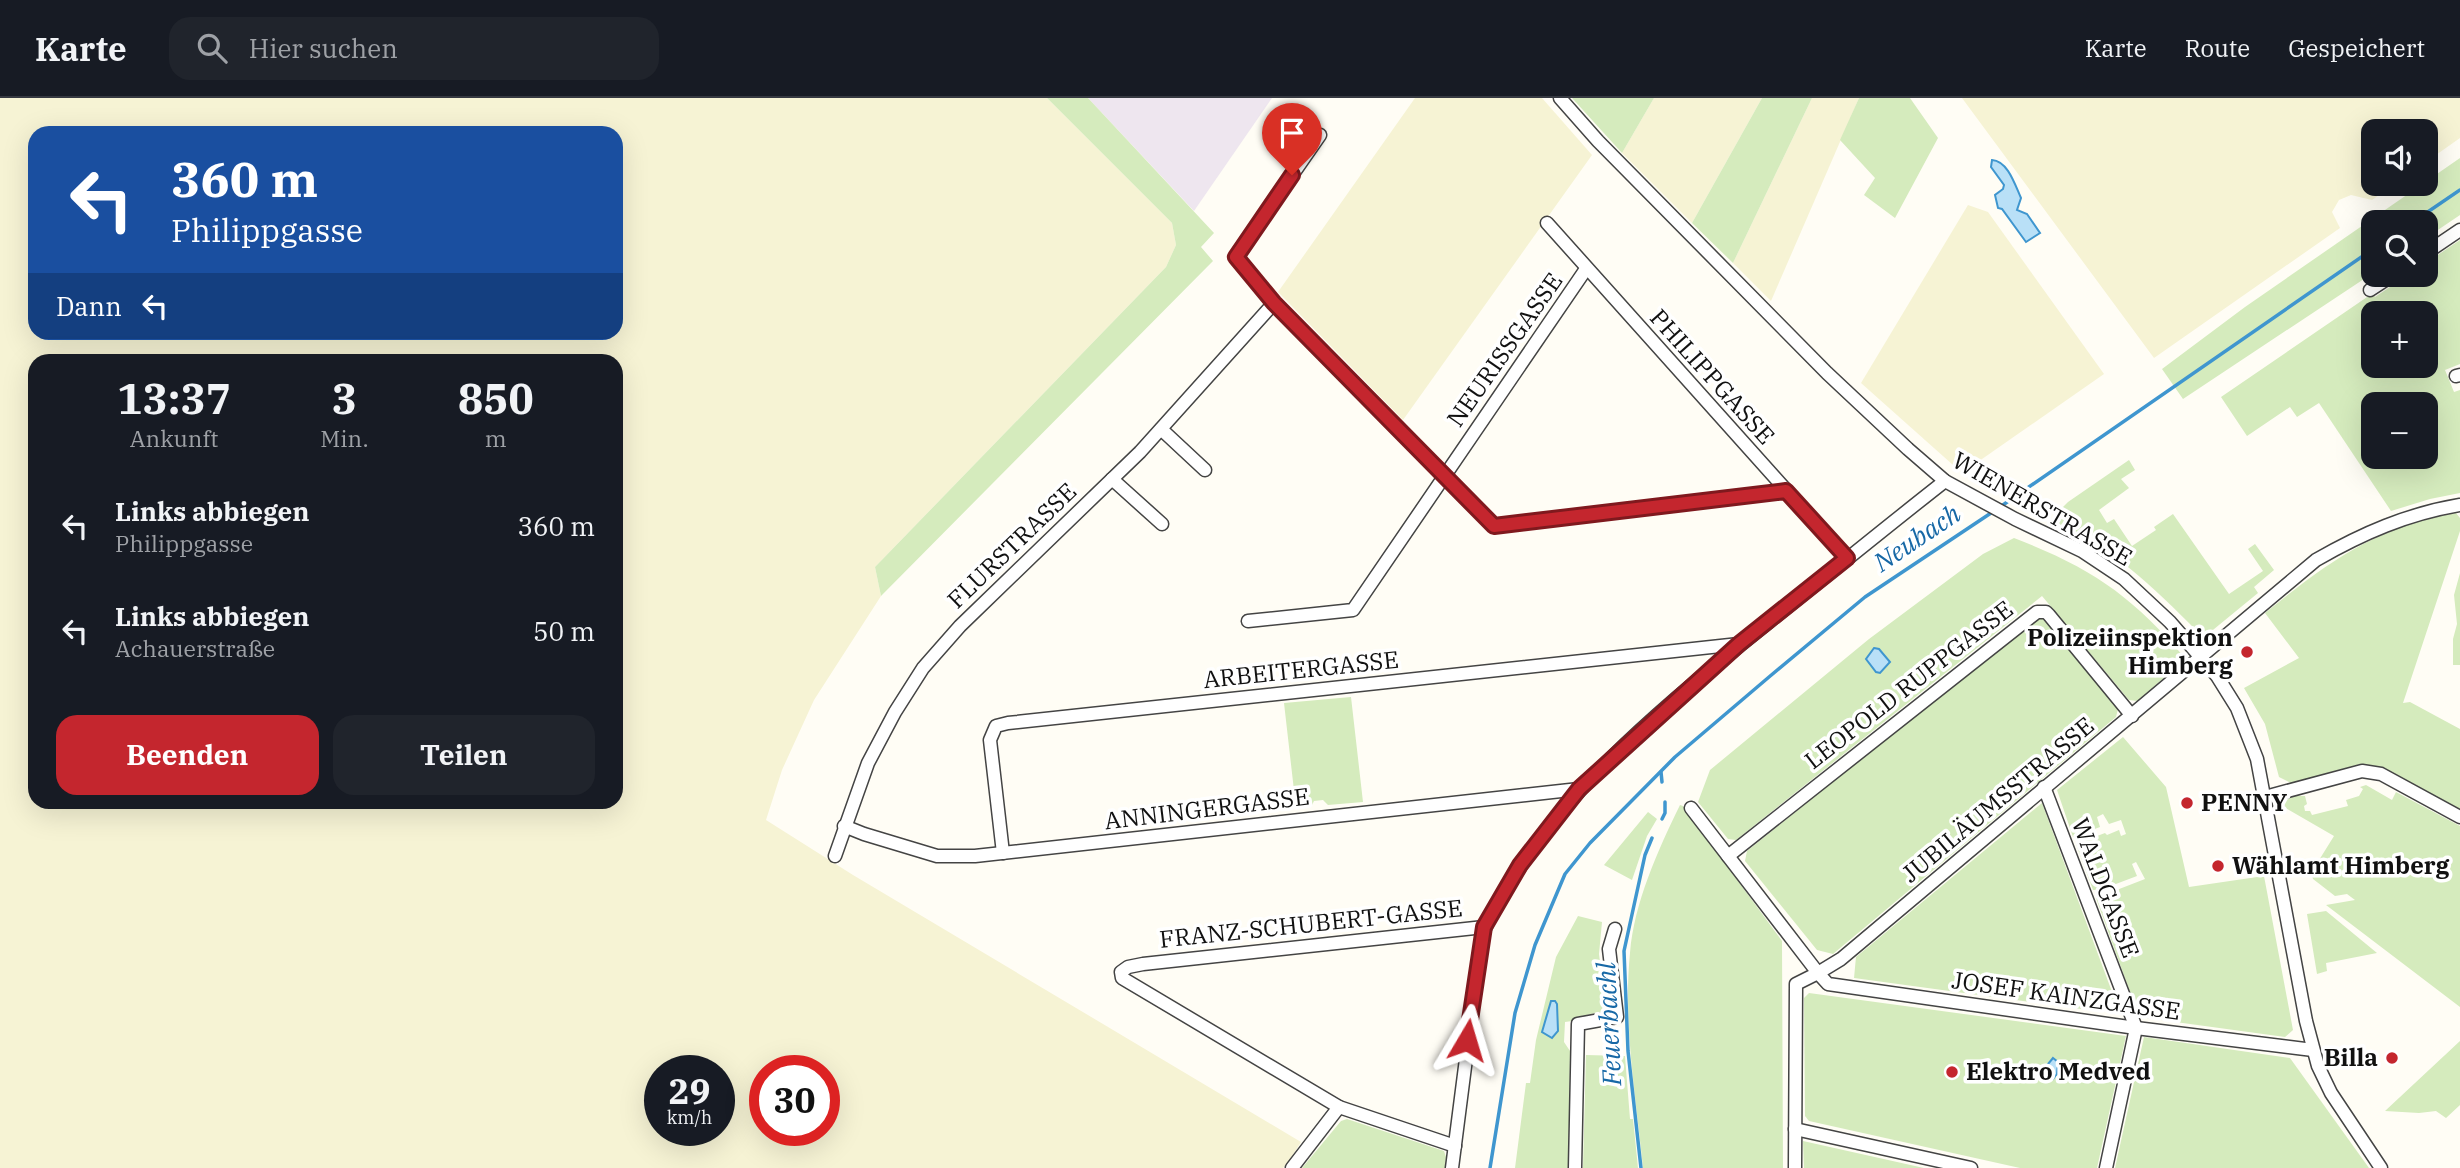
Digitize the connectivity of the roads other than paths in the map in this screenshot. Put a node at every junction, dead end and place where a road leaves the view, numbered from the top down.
1 (1560, 98) edge
2 (1320, 135) dead end
3 (1547, 223) dead end
4 (2460, 230) edge
5 (2438, 245) edge
6 (1586, 269) junction
7 (2375, 287) edge
8 (2371, 290) dead end
9 (1274, 303) junction
10 (1161, 429) junction
11 (1205, 470) dead end
12 (1443, 475) junction
13 (1112, 479) junction
14 (1945, 481) junction
15 (1786, 491) junction
16 (2460, 505) edge
17 (1162, 524) dead end
18 (1847, 558) junction
19 (1248, 621) dead end
20 (1739, 644) junction
21 (2202, 657) junction
22 (2132, 716) junction
23 (2045, 787) junction
24 (1579, 789) junction
25 (2265, 797) junction
26 (1691, 808) dead end
27 (2460, 817) edge
28 (844, 826) junction
29 (1003, 853) junction
30 (835, 856) dead end
31 (1728, 856) junction
32 (1484, 927) junction
33 (1615, 929) dead end
34 (1818, 973) junction
35 (2136, 1028) junction
36 (2313, 1050) junction
37 (1339, 1107) junction
38 (1796, 1129) junction
39 (1455, 1146) junction
40 (1292, 1168) edge
41 (1452, 1168) edge
42 (1575, 1168) edge
43 (1795, 1168) edge
44 (1971, 1168) edge
45 (2106, 1168) edge
46 (2381, 1168) edge

1 - 14 street, WIENERSTRASSE
2 - 9 street
3 - 6 street, PHILIPPGASSE
4 - 5 street
6 - 12 street, NEURISSGASSE
6 - 15 street, PHILIPPGASSE
7 - 8 street
9 - 10 street, FLURSTRASSE
9 - 12 street
10 - 11 street
10 - 13 street, FLURSTRASSE
12 - 15 street
12 - 19 street, NEURISSGASSE
13 - 17 street
13 - 28 street, FLURSTRASSE
14 - 18 street
14 - 21 street, WIENERSTRASSE
15 - 18 street, PHILIPPGASSE
16 - 21 street, JUBILÄUMSSTRASSE
18 - 20 street
20 - 24 street
20 - 29 street, ARBEITERGASSE
21 - 22 street, JUBILÄUMSSTRASSE
21 - 25 street, WIENERSTRASSE
22 - 23 street, JUBILÄUMSSTRASSE
22 - 31 street, LEOPOLD RUPPGASSE
23 - 34 street, JUBILÄUMSSTRASSE
23 - 35 street, WALDGASSE
24 - 29 street, ANNINGERGASSE
24 - 32 street
25 - 27 street
25 - 36 street, WIENERSTRASSE
26 - 31 street
28 - 29 street, ANNINGERGASSE
28 - 30 street, FLURSTRASSE
31 - 34 street
32 - 37 street, FRANZ-SCHUBERT-GASSE
32 - 39 street
33 - 42 street
34 - 35 street, JOSEF KAINZGASSE
34 - 38 street, JUBILÄUMSSTRASSE
35 - 36 street, JOSEF KAINZGASSE
35 - 45 street
36 - 46 street, WIENERSTRASSE
37 - 39 street
37 - 40 street
38 - 43 street
38 - 44 street
39 - 41 street

